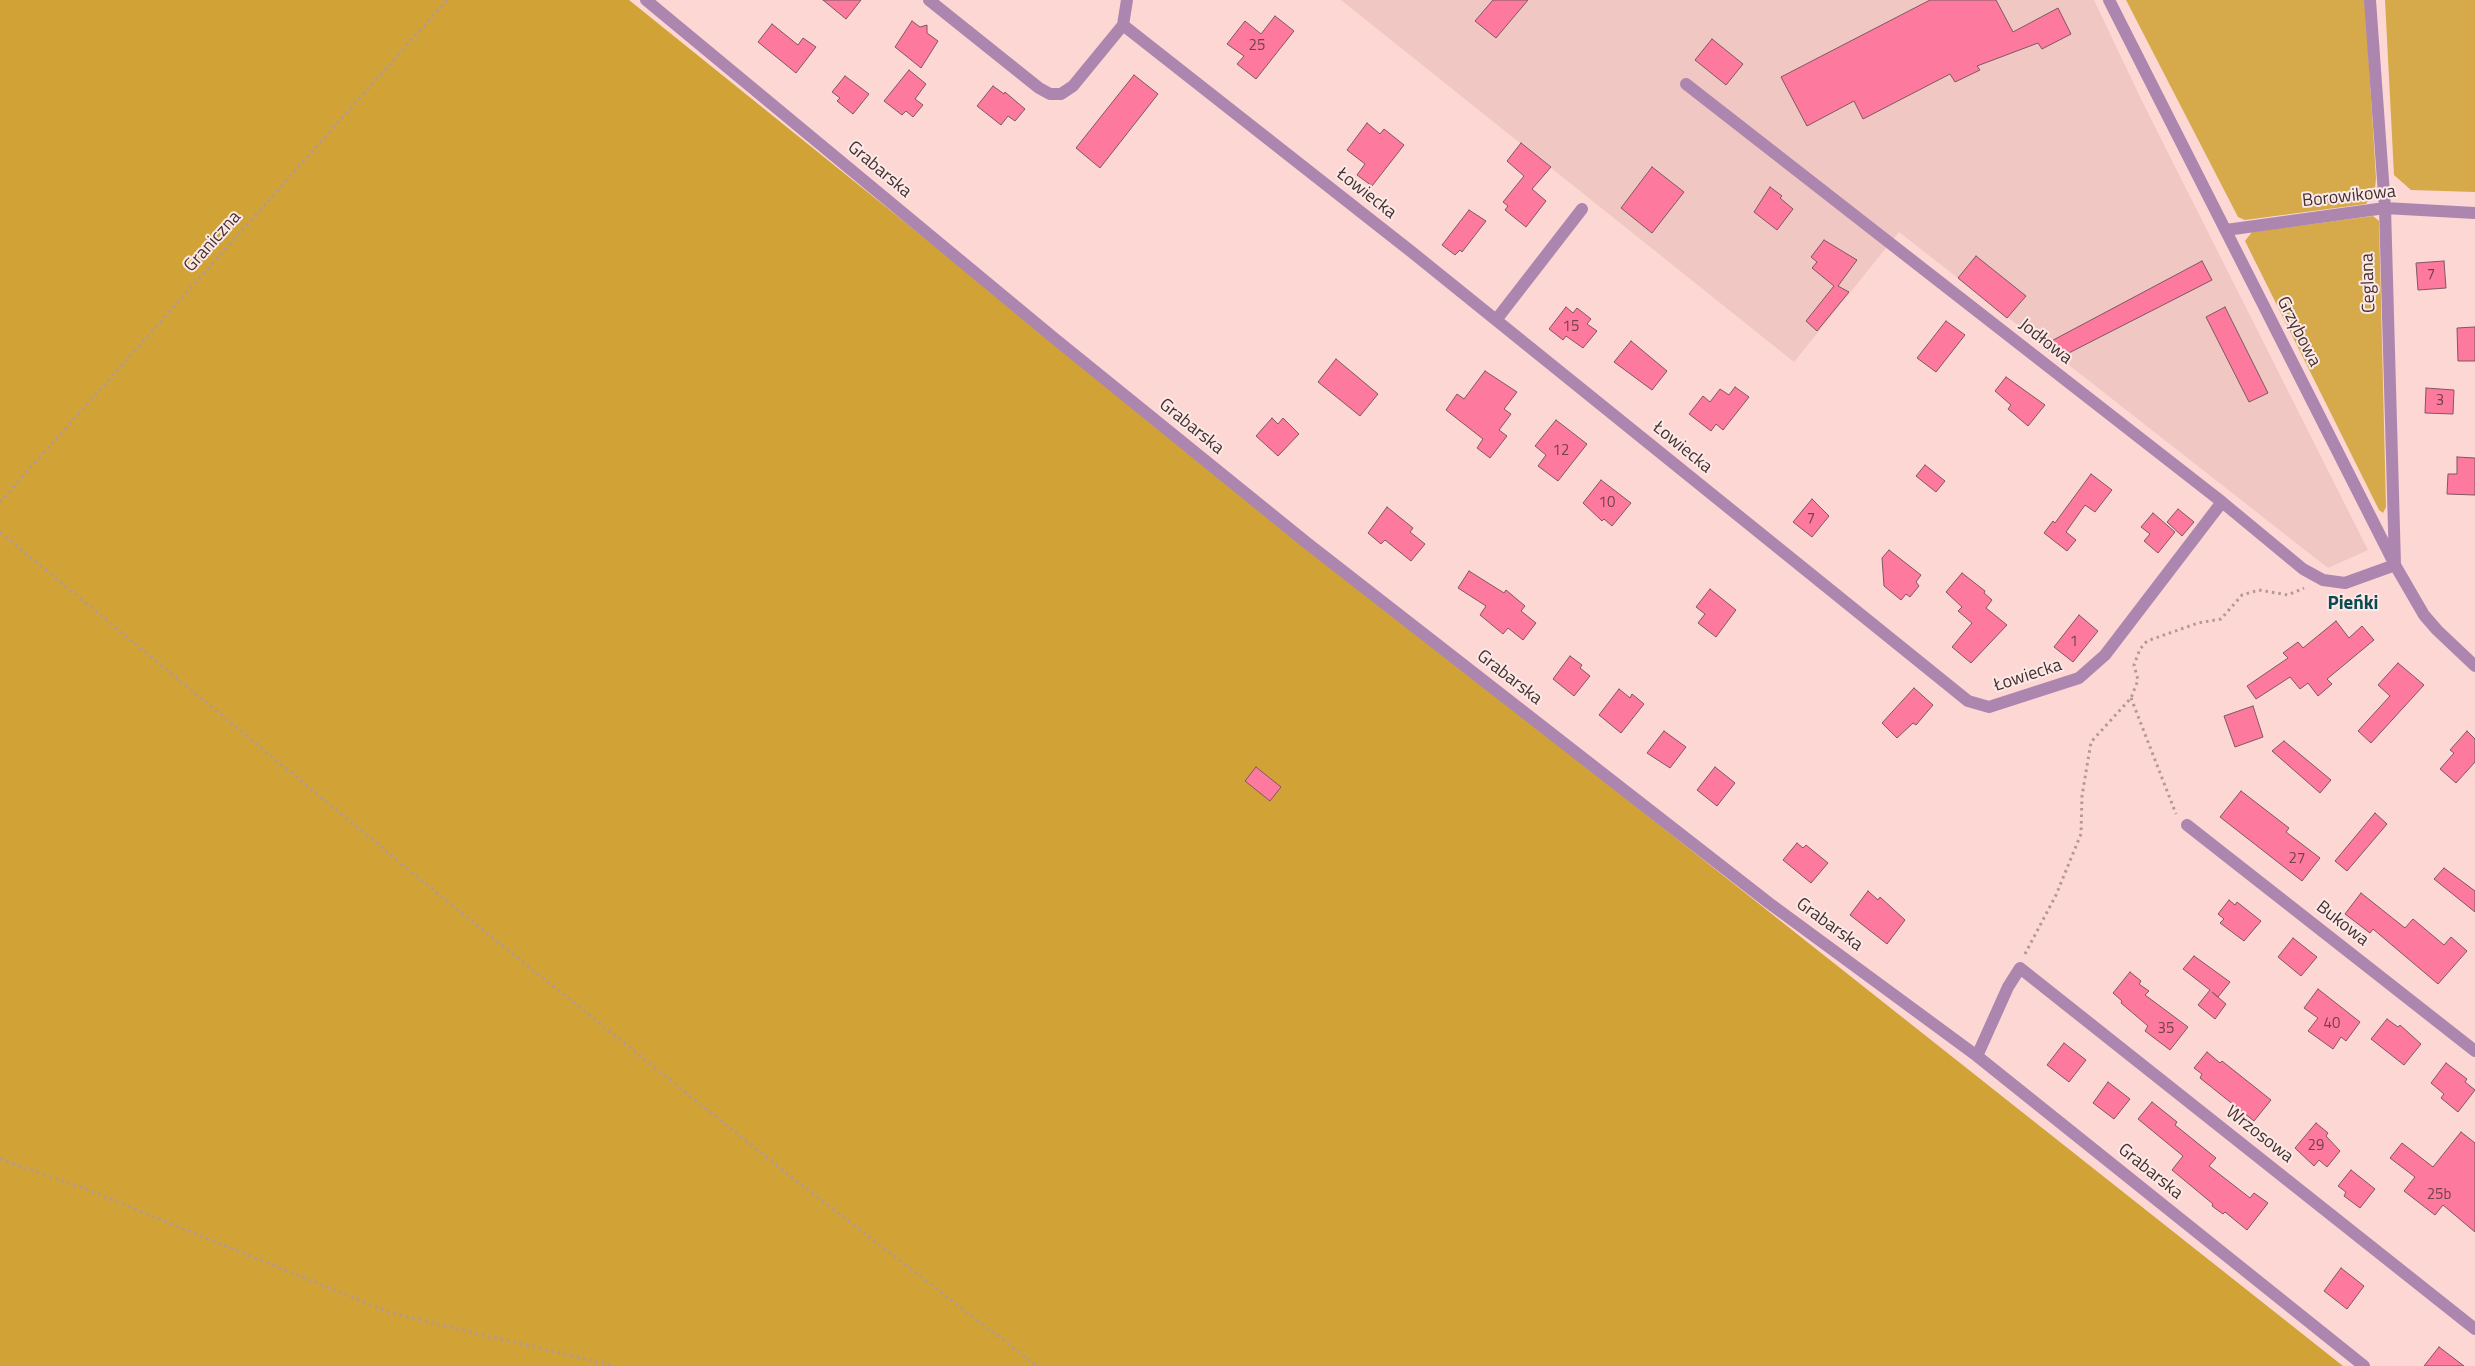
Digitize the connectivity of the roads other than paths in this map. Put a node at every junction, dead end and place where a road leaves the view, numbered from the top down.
1 (646, 0) edge
2 (929, 0) edge
3 (1127, 0) edge
4 (2109, 0) edge
5 (2370, 0) edge
6 (1123, 25) junction
7 (1686, 84) dead end
8 (2385, 208) junction
9 (1582, 210) dead end
10 (2475, 213) edge
11 (2226, 230) junction
12 (1496, 320) junction
13 (2222, 502) junction
14 (2396, 565) junction
15 (2475, 666) edge
16 (2187, 825) road end
17 (2475, 1052) edge
18 (1977, 1056) junction
19 (2475, 1329) edge
20 (2364, 1366) edge

1 - 18 street, Grabarska
2 - 6 street
3 - 6 street
4 - 11 street, Grzybowa
5 - 8 street, Ceglana
6 - 12 street, Łowiecka
7 - 13 street, Jodłowa
8 - 10 street, Borowikowa
8 - 11 street, Borowikowa
8 - 14 street, Ceglana
9 - 12 street
11 - 14 street, Grzybowa
12 - 13 street, Łowiecka
13 - 14 street, Jodłowa
14 - 15 street, Grzybowa
16 - 17 street, Bukowa
18 - 19 street, Wrzosowa
18 - 20 street, Grabarska

